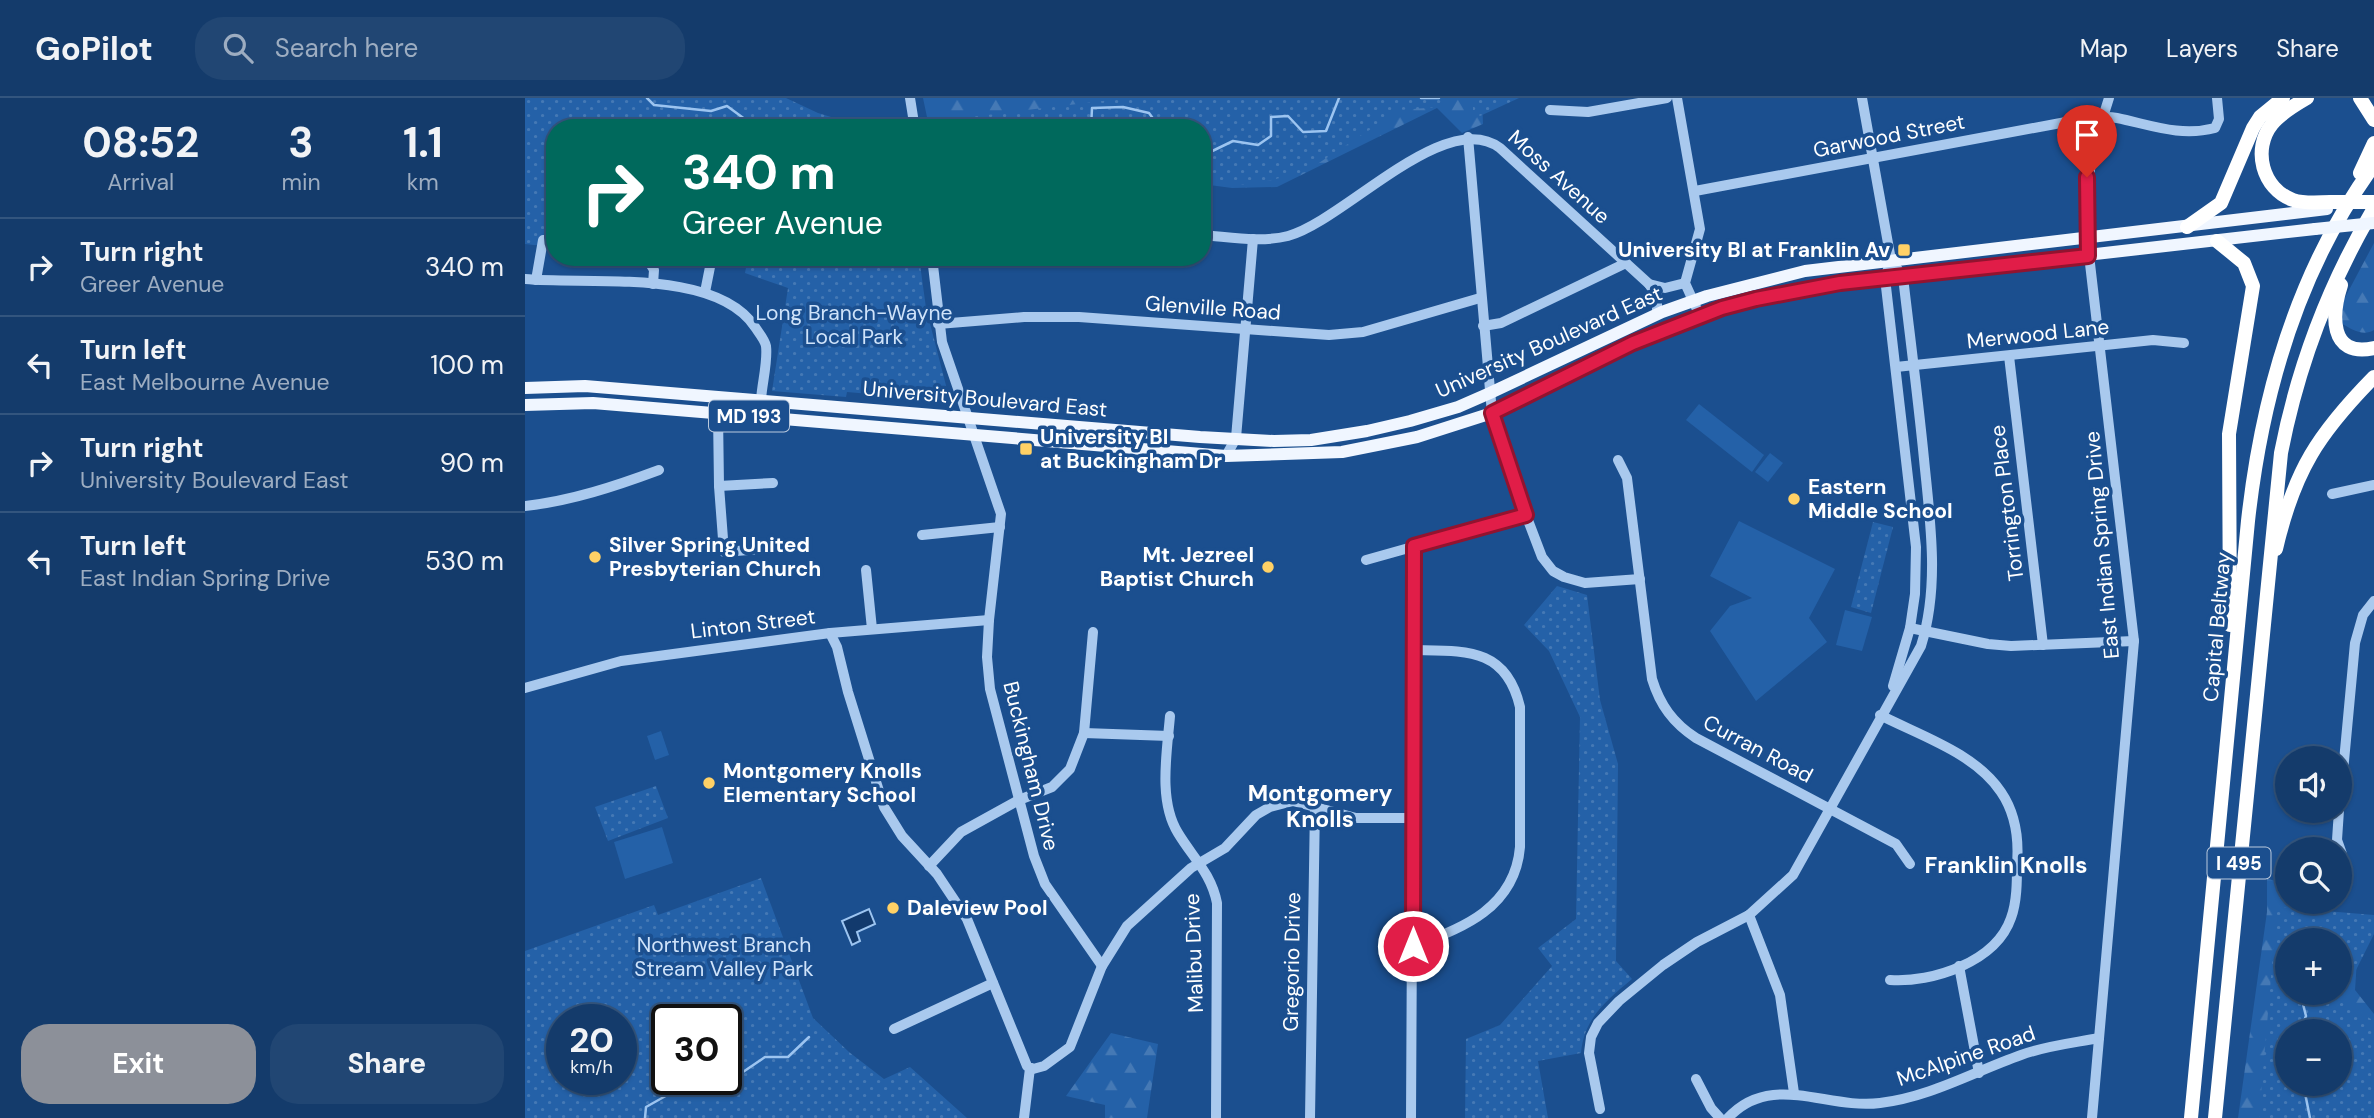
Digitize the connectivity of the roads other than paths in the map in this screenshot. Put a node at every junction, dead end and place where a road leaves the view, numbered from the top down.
1 (910, 98) edge
2 (1667, 98) edge
3 (1677, 98) edge
4 (1862, 98) edge
5 (2109, 98) edge
6 (2217, 98) edge
7 (2283, 98) edge
8 (2307, 98) edge
9 (2360, 98) edge
10 (1550, 110) dead end
11 (2103, 118) junction
12 (913, 119) edge
13 (2374, 120) edge
14 (1468, 138) junction
15 (2374, 143) edge
16 (1872, 159) junction
17 (2374, 165) edge
18 (1695, 191) junction
19 (2329, 205) junction
20 (2374, 205) edge
21 (2368, 225) edge
22 (2187, 227) junction
23 (1211, 236) edge
24 (2087, 238) junction
25 (1253, 239) junction
26 (543, 240) dead end
27 (2217, 241) junction
28 (2088, 256) junction
29 (1891, 260) junction
30 (1626, 262) junction
31 (652, 266) edge
32 (710, 266) edge
33 (933, 266) edge
34 (2313, 269) junction
35 (1903, 276) junction
36 (1885, 278) junction
37 (531, 279) edge
38 (1685, 283) junction
39 (653, 284) junction
40 (1650, 284) junction
41 (705, 292) junction
42 (1480, 299) junction
43 (1693, 300) junction
44 (1657, 314) junction
45 (1700, 316) junction
46 (938, 324) junction
47 (1483, 326) junction
48 (1244, 331) junction
49 (2184, 343) dead end
50 (2102, 347) junction
51 (2374, 348) edge
52 (2009, 356) junction
53 (1896, 367) junction
54 (1913, 368) junction
55 (2374, 377) edge
56 (525, 388) edge
57 (1490, 393) junction
58 (761, 400) junction
59 (525, 405) edge
60 (1492, 413) junction
61 (718, 414) junction
62 (967, 417) junction
63 (972, 435) junction
64 (1236, 438) junction
65 (1226, 456) junction
66 (1618, 460) dead end
67 (659, 470) dead end
68 (773, 483) dead end
69 (2374, 485) edge
70 (719, 486) junction
71 (2332, 494) dead end
72 (525, 506) edge
73 (1526, 515) junction
74 (1000, 527) junction
75 (922, 535) dead end
76 (1414, 546) junction
77 (773, 548) dead end
78 (1366, 560) dead end
79 (866, 570) dead end
80 (1640, 579) junction
81 (2374, 601) edge
82 (2263, 609) junction
83 (989, 620) junction
84 (1910, 628) junction
85 (872, 629) junction
86 (1926, 630) junction
87 (1093, 632) dead end
88 (830, 633) junction
89 (2134, 641) junction
90 (2043, 645) junction
91 (1414, 650) junction
92 (2232, 687) junction
93 (525, 688) edge
94 (1880, 715) junction
95 (1170, 716) dead end
96 (1084, 733) junction
97 (1169, 736) junction
98 (2345, 746) edge
99 (1019, 800) junction
100 (1315, 806) junction
101 (1831, 810) junction
102 (1413, 818) junction
103 (902, 836) junction
104 (893, 842) dead end
105 (1201, 863) junction
106 (1910, 864) dead end
107 (929, 866) junction
108 (1749, 915) junction
109 (1413, 946) junction
110 (1103, 966) junction
111 (1959, 966) junction
112 (1890, 980) dead end
113 (993, 983) junction
114 (894, 1030) dead end
115 (2099, 1038) junction
116 (1030, 1068) junction
117 (1979, 1073) junction
118 (1696, 1079) dead end
119 (1794, 1093) junction
120 (1600, 1109) dead end
121 (1024, 1118) edge
122 (1216, 1118) edge
123 (1310, 1118) edge
124 (1411, 1118) edge
125 (1720, 1118) edge
126 (1728, 1118) edge
127 (2092, 1118) edge
128 (2191, 1118) edge
129 (2215, 1118) edge

1 - 12 street
2 - 10 street
3 - 18 street
4 - 16 street
5 - 11 street, East Indian Spring Drive
6 - 11 street, Garwood Street
7 - 22 highway
8 - 19 highway
9 - 13 highway
11 - 16 street, Garwood Street
11 - 24 street, East Indian Spring Drive
14 - 25 street
14 - 30 street, Moss Avenue
14 - 42 street
15 - 34 highway
16 - 18 street, Garwood Street
16 - 29 street
17 - 34 highway, Capital Beltway / I 495
18 - 38 street
19 - 20 highway, bridge
19 - 22 main road, University Boulevard East / MD 193
20 - 21 highway, Capital Beltway / I 495
21 - 27 main road, University Boulevard East / MD 193, bridge
21 - 51 highway
21 - 82 highway, Capital Beltway / I 495
22 - 24 main road, University Boulevard East / MD 193
23 - 25 street
24 - 28 street, East Indian Spring Drive
24 - 29 main road, University Boulevard East / MD 193
25 - 48 street
26 - 37 street
27 - 28 main road, University Boulevard East / MD 193
27 - 92 highway
28 - 35 main road, University Boulevard East / MD 193
28 - 50 street, East Indian Spring Drive
29 - 35 street
29 - 36 street
29 - 43 main road, University Boulevard East / MD 193
30 - 40 street, Moss Avenue
30 - 47 street
31 - 39 street
32 - 41 street
33 - 46 street, Buckingham Drive
34 - 92 highway, Capital Beltway / I 495
35 - 36 main road, University Boulevard East / MD 193
35 - 54 street
36 - 45 main road, University Boulevard East / MD 193
36 - 53 street
37 - 39 street
38 - 40 street
38 - 43 street
39 - 41 street
40 - 44 street
41 - 58 street
42 - 47 street
42 - 48 street, Glenville Road
43 - 44 main road, University Boulevard East / MD 193
43 - 45 street
44 - 57 main road, University Boulevard East / MD 193
45 - 60 main road, University Boulevard East / MD 193
46 - 48 street, Glenville Road
46 - 62 street, Buckingham Drive
47 - 57 street
48 - 64 street
49 - 50 street, Merwood Lane
50 - 52 street, Merwood Lane
50 - 89 street, East Indian Spring Drive
52 - 54 street, Merwood Lane
52 - 90 street, Torrington Place
53 - 54 street, Merwood Lane
53 - 84 street
54 - 86 street
55 - 82 highway
56 - 58 main road, University Boulevard East / MD 193
57 - 60 street
57 - 64 main road, University Boulevard East / MD 193
58 - 62 main road, University Boulevard East / MD 193
59 - 61 main road, University Boulevard East / MD 193
60 - 65 main road, University Boulevard East / MD 193
60 - 73 street
61 - 63 main road, University Boulevard East / MD 193
61 - 70 street
62 - 63 street, Buckingham Drive
62 - 64 main road, University Boulevard East / MD 193
63 - 65 main road, University Boulevard East / MD 193
63 - 74 street, Buckingham Drive
64 - 65 street
66 - 80 street, Curran Road
67 - 72 street
68 - 70 street
69 - 71 street
70 - 77 street
73 - 76 street
73 - 80 street
74 - 75 street
74 - 83 street, Buckingham Drive
76 - 78 street
76 - 91 street
79 - 85 street
80 - 101 street, Curran Road
81 - 98 street
82 - 129 highway, Capital Beltway / I 495
83 - 85 street, Linton Street
83 - 99 street, Buckingham Drive
84 - 86 street
84 - 94 street
85 - 88 street, Linton Street
86 - 90 street
86 - 94 street
87 - 96 street
88 - 93 street, Linton Street
88 - 103 street
89 - 90 street
89 - 115 street, East Indian Spring Drive
91 - 102 street
91 - 109 street
92 - 128 highway, Capital Beltway / I 495
94 - 101 street
94 - 111 street
95 - 97 street, Malibu Drive
96 - 97 street
96 - 99 street
97 - 105 street, Malibu Drive
99 - 107 street
99 - 110 street, Buckingham Drive
100 - 102 street
100 - 105 street
100 - 123 street, Gregorio Drive
101 - 106 street, Curran Road
101 - 108 street
102 - 109 street
103 - 104 street
103 - 107 street
105 - 110 street
105 - 122 street, Malibu Drive
107 - 113 street
108 - 119 street
108 - 120 street
109 - 124 street
110 - 116 street
111 - 112 street
111 - 117 street
113 - 114 street
113 - 116 street
115 - 117 street, McAlpine Road
115 - 127 street, East Indian Spring Drive
116 - 121 street
117 - 119 street, McAlpine Road
118 - 125 street
119 - 126 street, McAlpine Road

